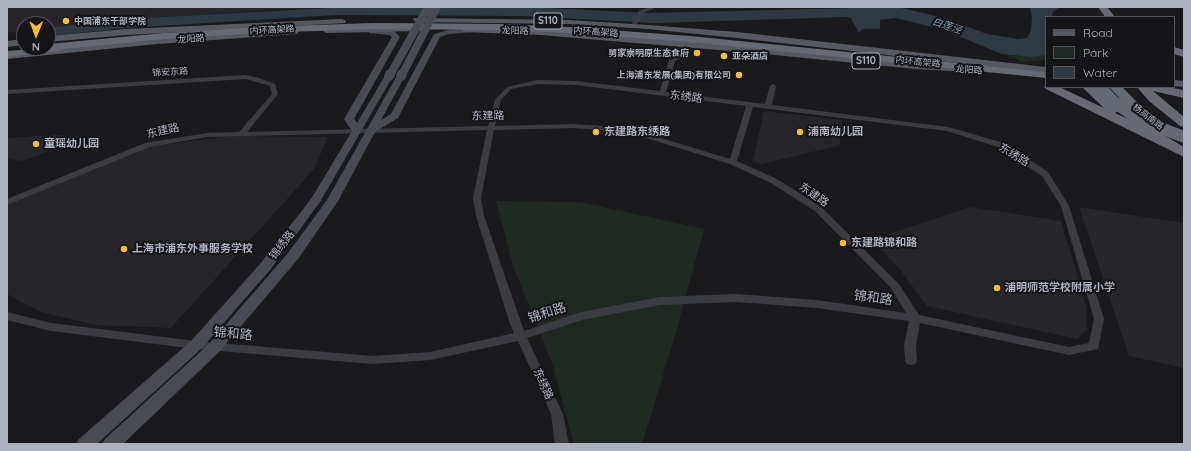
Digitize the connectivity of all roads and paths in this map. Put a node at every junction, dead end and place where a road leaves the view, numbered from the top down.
1 (428, 7) edge
2 (437, 7) edge
3 (655, 7) edge
4 (635, 23) dead end
5 (569, 28) junction
6 (332, 30) junction
7 (471, 30) junction
8 (228, 32) junction
9 (56, 40) edge
10 (56, 40) edge
11 (56, 46) edge
12 (768, 48) junction
13 (7, 54) edge
14 (680, 58) dead end
15 (983, 64) junction
16 (1045, 64) edge
17 (967, 69) junction
18 (1045, 71) edge
19 (1045, 71) edge
20 (1045, 76) edge
21 (1045, 76) edge
22 (773, 86) dead end
23 (1045, 86) edge
24 (1052, 88) edge
25 (1089, 88) edge
26 (1101, 88) edge
27 (1116, 88) edge
28 (1127, 88) edge
29 (1144, 88) edge
30 (1157, 88) edge
31 (1163, 88) edge
32 (1167, 88) edge
33 (1184, 90) edge
34 (7, 92) edge
35 (662, 94) junction
36 (1184, 94) edge
37 (750, 105) junction
38 (768, 107) junction
39 (1158, 109) junction
40 (1184, 118) edge
41 (1184, 122) edge
42 (491, 127) junction
43 (364, 130) junction
44 (242, 133) junction
45 (1184, 136) edge
46 (1166, 142) junction
47 (1184, 143) edge
48 (1184, 153) edge
49 (733, 162) junction
50 (7, 202) edge
51 (7, 316) edge
52 (915, 318) junction
53 (521, 336) junction
54 (196, 345) junction
55 (1094, 346) joint
56 (215, 347) junction
57 (911, 361) dead end
58 (85, 444) edge
59 (111, 444) edge
60 (562, 444) edge

1 - 43 main road, 锦绣路, bridge
2 - 43 main road, 锦绣路, bridge
3 - 4 street
5 - 8 highway, 内环高架路
5 - 9 highway, 内环高架路
5 - 12 highway
6 - 7 main road, 龙阳路 / S110
6 - 13 main road, 龙阳路 / S110
6 - 43 main road
7 - 12 main road, 龙阳路 / S110
7 - 43 main road
8 - 11 highway, 内环高架路
8 - 13 highway
10 - 12 main road, 龙阳路 / S110
12 - 15 main road, 龙阳路 / S110
12 - 17 main road, 龙阳路 / S110
12 - 18 highway, 内环高架路
12 - 20 highway, 内环高架路
14 - 35 street
15 - 16 highway
15 - 19 main road, 龙阳路 / S110
17 - 21 main road, 龙阳路 / S110
17 - 23 highway
22 - 38 street
24 - 46 highway
25 - 46 highway
26 - 45 highway, bridge
27 - 47 highway, 杨高南路
28 - 39 highway, 杨高南路
29 - 39 highway
30 - 36 highway
31 - 33 main road
32 - 33 highway
34 - 44 street, 锦安东路
35 - 37 street, 东绣路
35 - 42 street, 东绣路
37 - 38 street, 东绣路
37 - 49 street
38 - 55 street, 东绣路
39 - 40 highway
39 - 41 highway
39 - 45 highway, 杨高南路
42 - 43 street, 东建路
42 - 49 street, 东建路
42 - 53 street, 东绣路
43 - 44 street, 东建路
43 - 54 main road, 锦绣路
43 - 56 main road, 锦绣路
44 - 50 street, 东建路
46 - 48 highway
49 - 52 street, 东建路
51 - 54 street, 锦和路
52 - 53 street, 锦和路
52 - 55 street, 锦和路
52 - 57 street
53 - 56 street, 锦和路
53 - 60 street, 东绣路
54 - 56 street, 锦和路
54 - 58 main road, 锦绣路
56 - 59 main road, 锦绣路

